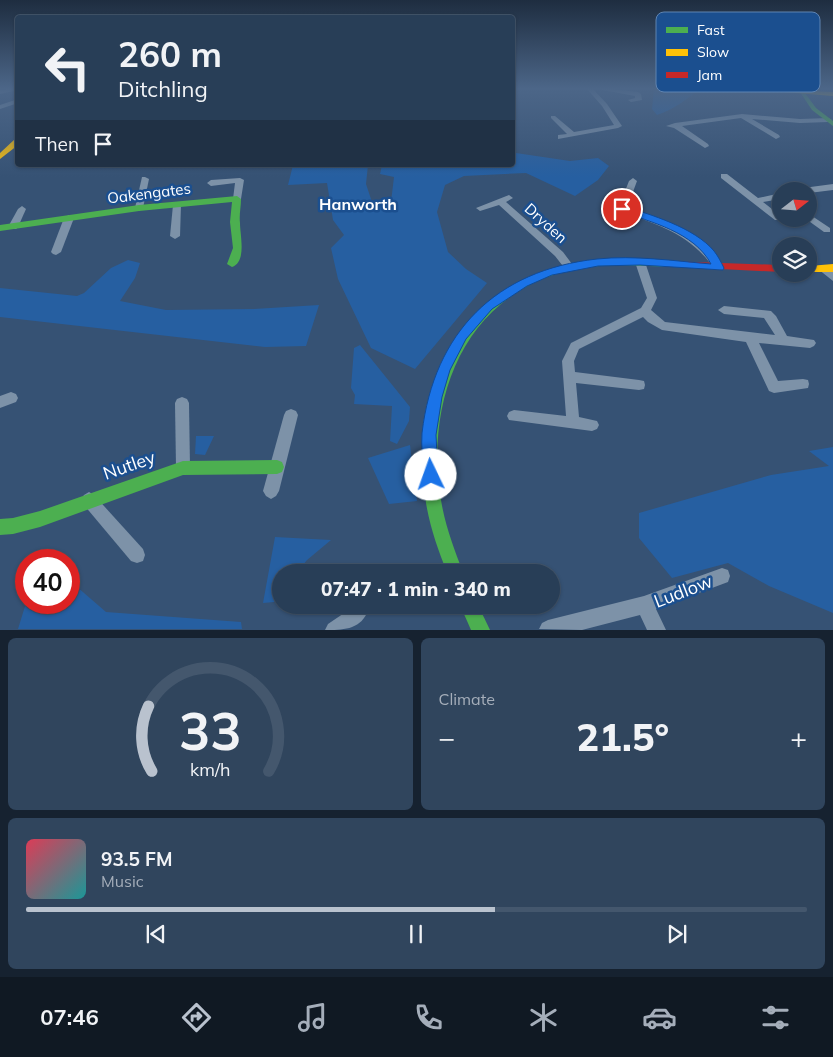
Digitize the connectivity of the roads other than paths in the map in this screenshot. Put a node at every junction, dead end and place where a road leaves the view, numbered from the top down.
1 (555, 118) edge
2 (613, 118) edge
3 (723, 118) edge
4 (746, 118) edge
5 (787, 118) edge
6 (830, 122) edge
7 (572, 134) junction
8 (561, 137) dead end
9 (776, 137) dead end
10 (15, 144) edge
11 (705, 146) dead end
12 (0, 157) edge
13 (724, 176) dead end
14 (145, 179) dead end
15 (633, 181) dead end
16 (211, 183) dead end
17 (833, 187) edge
18 (818, 189) edge
19 (772, 198) edge
20 (237, 199) junction
21 (756, 201) junction
22 (177, 205) junction
23 (611, 206) dead end
24 (139, 208) junction
25 (480, 208) dead end
26 (22, 209) dead end
27 (622, 209) junction
28 (772, 213) edge
29 (69, 218) junction
30 (818, 224) edge
31 (13, 226) junction
32 (0, 228) edge
33 (827, 230) dead end
34 (175, 236) dead end
35 (56, 252) dead end
36 (640, 262) junction
37 (232, 264) dead end
38 (570, 268) junction
39 (719, 268) junction
40 (828, 268) edge
41 (772, 269) edge
42 (833, 277) edge
43 (724, 310) dead end
44 (645, 311) junction
45 (750, 338) junction
46 (783, 340) junction
47 (810, 343) dead end
48 (570, 377) junction
49 (803, 384) dead end
50 (639, 385) dead end
51 (182, 403) dead end
52 (291, 415) dead end
53 (514, 416) dead end
54 (573, 423) junction
55 (592, 425) dead end
56 (277, 467) junction
57 (183, 468) junction
58 (271, 491) dead end
59 (89, 500) junction
60 (0, 527) edge
61 (137, 555) dead end
62 (452, 564) edge
63 (722, 576) dead end
64 (644, 605) junction
65 (357, 614) edge
66 (473, 614) edge
67 (548, 629) edge
68 (334, 630) edge
69 (481, 630) edge
70 (657, 630) edge

1 - 7 street
2 - 7 street
3 - 11 street
4 - 9 street
5 - 6 street
7 - 8 street
10 - 12 street
13 - 21 street
14 - 24 street
15 - 27 street
16 - 20 street
17 - 18 street
19 - 21 street
20 - 22 street, Oakengates
20 - 37 street
21 - 28 street
22 - 24 street, Oakengates
22 - 34 street
23 - 27 street
24 - 29 street, Oakengates
25 - 38 street, Dryden
26 - 31 street
27 - 39 street
29 - 31 street, Oakengates
29 - 35 street
30 - 33 street
31 - 32 street, Oakengates
36 - 38 street
36 - 39 street
36 - 44 street
38 - 62 street
39 - 41 street
40 - 42 street
43 - 46 street
44 - 45 street
44 - 48 street
45 - 46 street
45 - 49 street
46 - 47 street
48 - 50 street
48 - 54 street
51 - 57 street
52 - 56 street
53 - 54 street
54 - 55 street
56 - 57 street, Nutley
56 - 58 street
57 - 59 street, Nutley
59 - 60 street, Nutley
59 - 61 street
63 - 64 street, Ludlow
64 - 67 street, Ludlow
64 - 70 street, Ludlow
65 - 68 street
66 - 69 street

